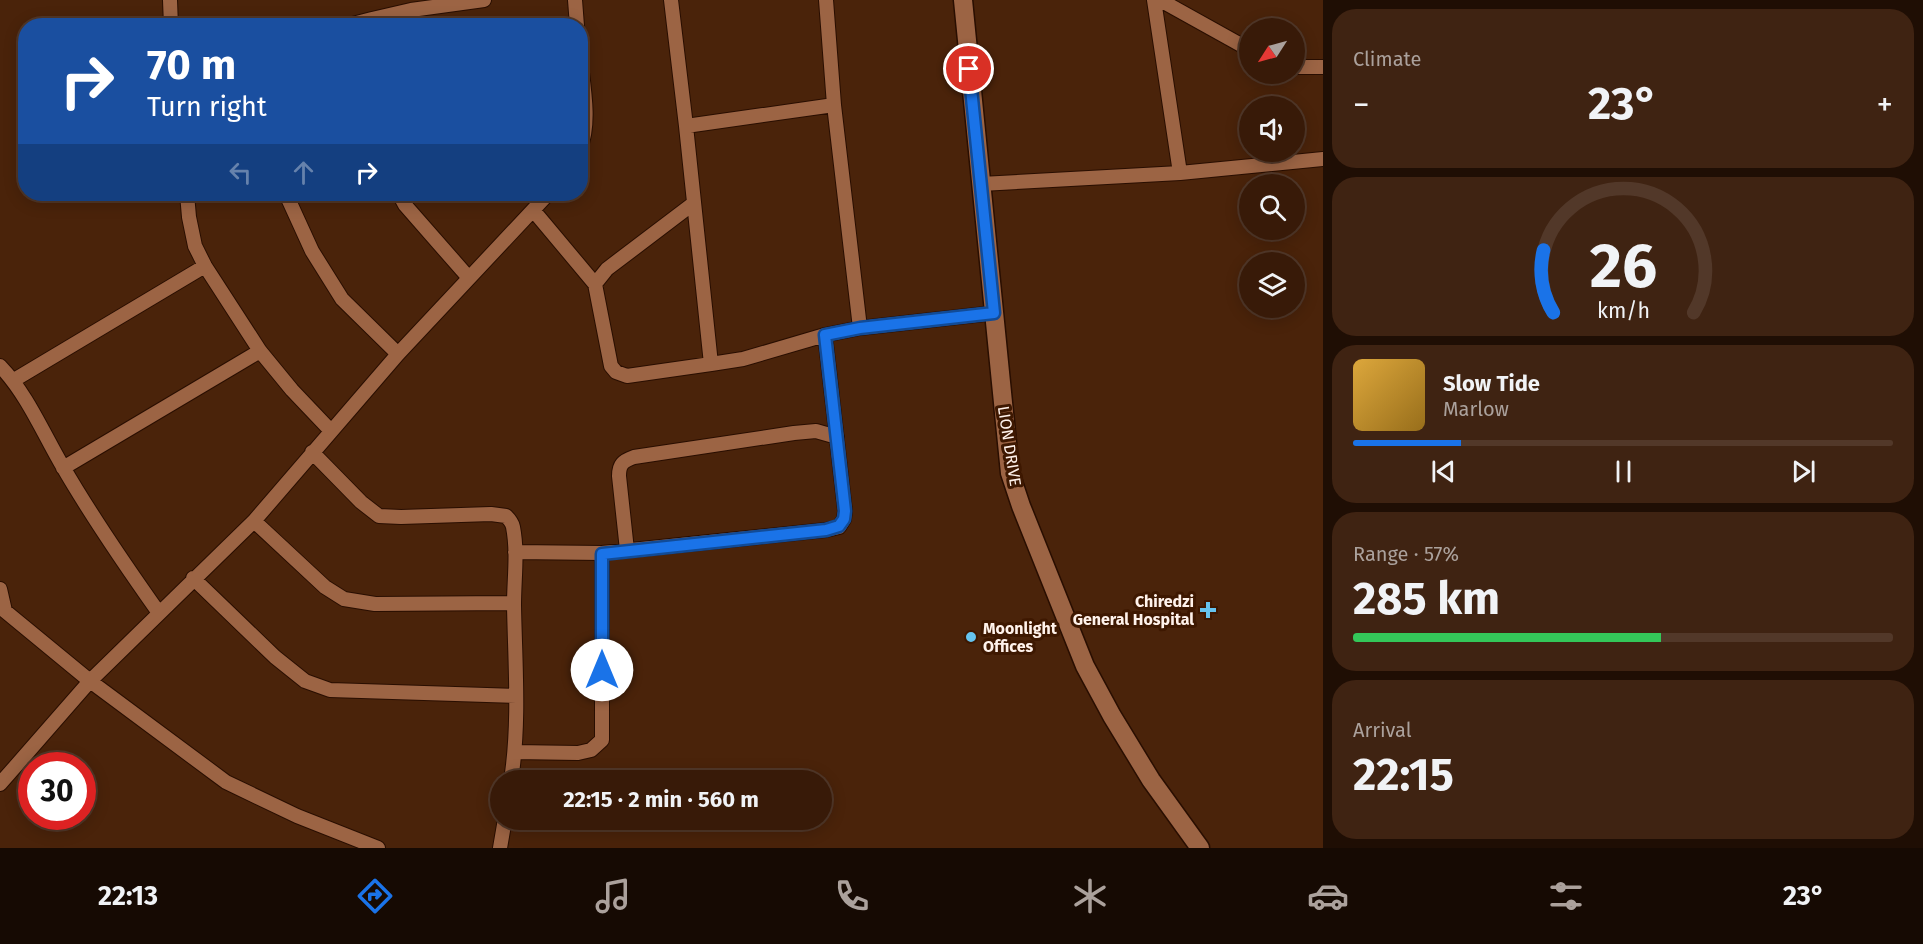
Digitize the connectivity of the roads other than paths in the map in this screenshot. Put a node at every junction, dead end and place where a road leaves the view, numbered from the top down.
1 (170, 0) edge
2 (484, 0) edge
3 (575, 0) edge
4 (671, 0) edge
5 (826, 0) edge
6 (963, 0) edge
7 (1154, 0) edge
8 (1160, 0) edge
9 (171, 18) edge
10 (384, 18) edge
11 (576, 18) edge
12 (1239, 44) edge
13 (1305, 67) edge
14 (1323, 67) edge
15 (834, 105) junction
16 (686, 126) junction
17 (1323, 159) edge
18 (1180, 173) junction
19 (981, 184) junction
20 (188, 201) edge
21 (289, 201) edge
22 (403, 201) edge
23 (541, 201) edge
24 (694, 203) junction
25 (533, 210) junction
26 (205, 266) junction
27 (469, 278) junction
28 (595, 284) junction
29 (994, 313) junction
30 (860, 328) junction
31 (825, 335) junction
32 (260, 351) junction
33 (398, 354) junction
34 (711, 364) junction
35 (0, 366) edge
36 (14, 380) junction
37 (331, 430) junction
38 (837, 437) junction
39 (312, 452) junction
40 (63, 468) junction
41 (254, 521) junction
42 (627, 550) junction
43 (515, 552) junction
44 (602, 554) junction
45 (193, 578) junction
46 (0, 589) edge
47 (514, 603) junction
48 (2, 609) edge
49 (159, 613) junction
50 (90, 681) junction
51 (516, 696) junction
52 (516, 752) junction
53 (513, 770) edge
54 (0, 784) edge
55 (503, 830) edge
56 (378, 848) edge
57 (500, 848) edge
58 (1200, 848) edge

1 - 9 street
2 - 10 street
3 - 11 street
4 - 16 street
5 - 15 street
6 - 19 street, LION DRIVE
7 - 18 street
8 - 12 street
13 - 14 street
15 - 16 street
15 - 30 street
16 - 24 street
17 - 18 street
18 - 19 street
19 - 29 street, LION DRIVE
20 - 26 street
21 - 33 street
22 - 27 street
23 - 25 street
24 - 28 street
24 - 34 street
25 - 27 street
25 - 28 street
26 - 32 street
26 - 36 street
27 - 33 street
28 - 34 street
29 - 30 street
29 - 58 street, LION DRIVE
30 - 31 street
31 - 34 street
31 - 38 street
32 - 37 street
32 - 40 street
33 - 37 street
35 - 36 street
36 - 40 street
37 - 39 street
38 - 42 street
38 - 42 street
39 - 41 street
39 - 43 street
40 - 49 street
41 - 45 street
41 - 47 street
42 - 44 street
43 - 44 street
43 - 47 street
44 - 52 street
45 - 49 street
45 - 51 street
46 - 48 street
47 - 51 street
48 - 50 street
49 - 50 street
50 - 54 street
50 - 56 street
51 - 52 street
52 - 53 street
55 - 57 street

